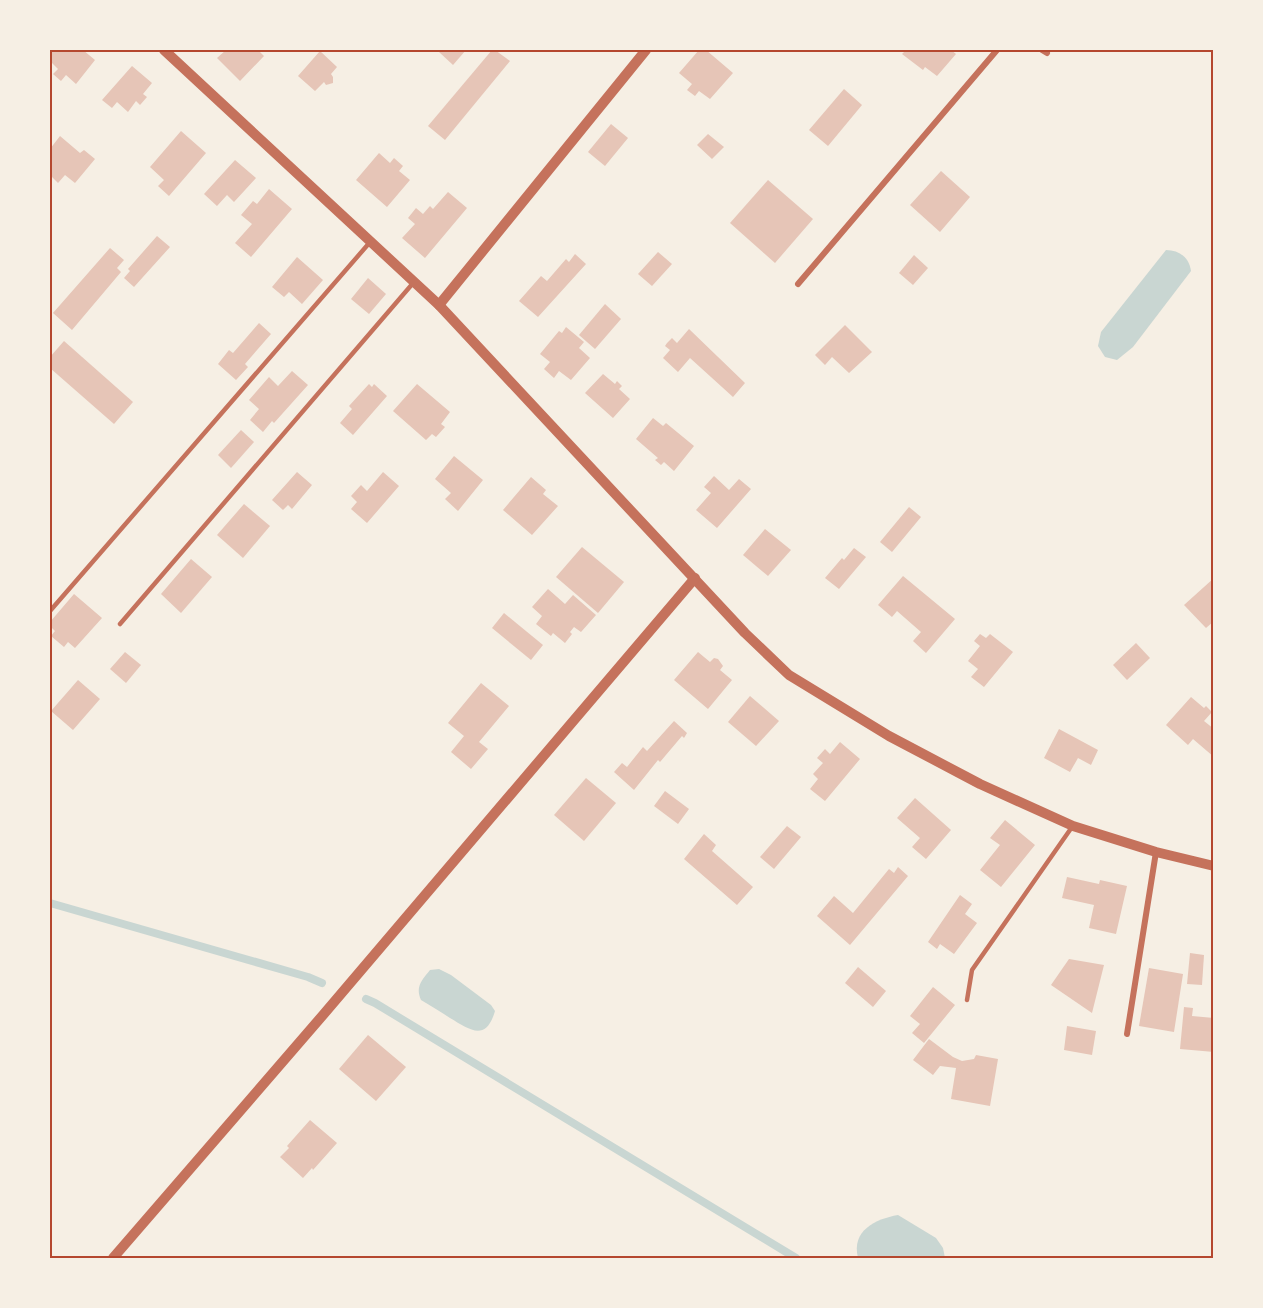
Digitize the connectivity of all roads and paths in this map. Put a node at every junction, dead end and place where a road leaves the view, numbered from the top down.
1 (164, 50) edge
2 (646, 50) edge
3 (997, 50) edge
4 (371, 241) junction
5 (414, 282) junction
6 (798, 284) dead end
7 (439, 305) junction
8 (695, 578) junction
9 (50, 611) edge
10 (120, 624) dead end
11 (1073, 826) junction
12 (1156, 852) junction
13 (1214, 866) edge
14 (967, 1000) dead end
15 (1127, 1034) dead end
16 (113, 1258) edge

1 - 4 street
2 - 7 street
3 - 6 street
4 - 5 street
4 - 9 lane
5 - 7 street
5 - 10 lane
7 - 8 street
8 - 11 street
8 - 16 street
11 - 12 street
11 - 14 lane
12 - 13 street
12 - 15 street

